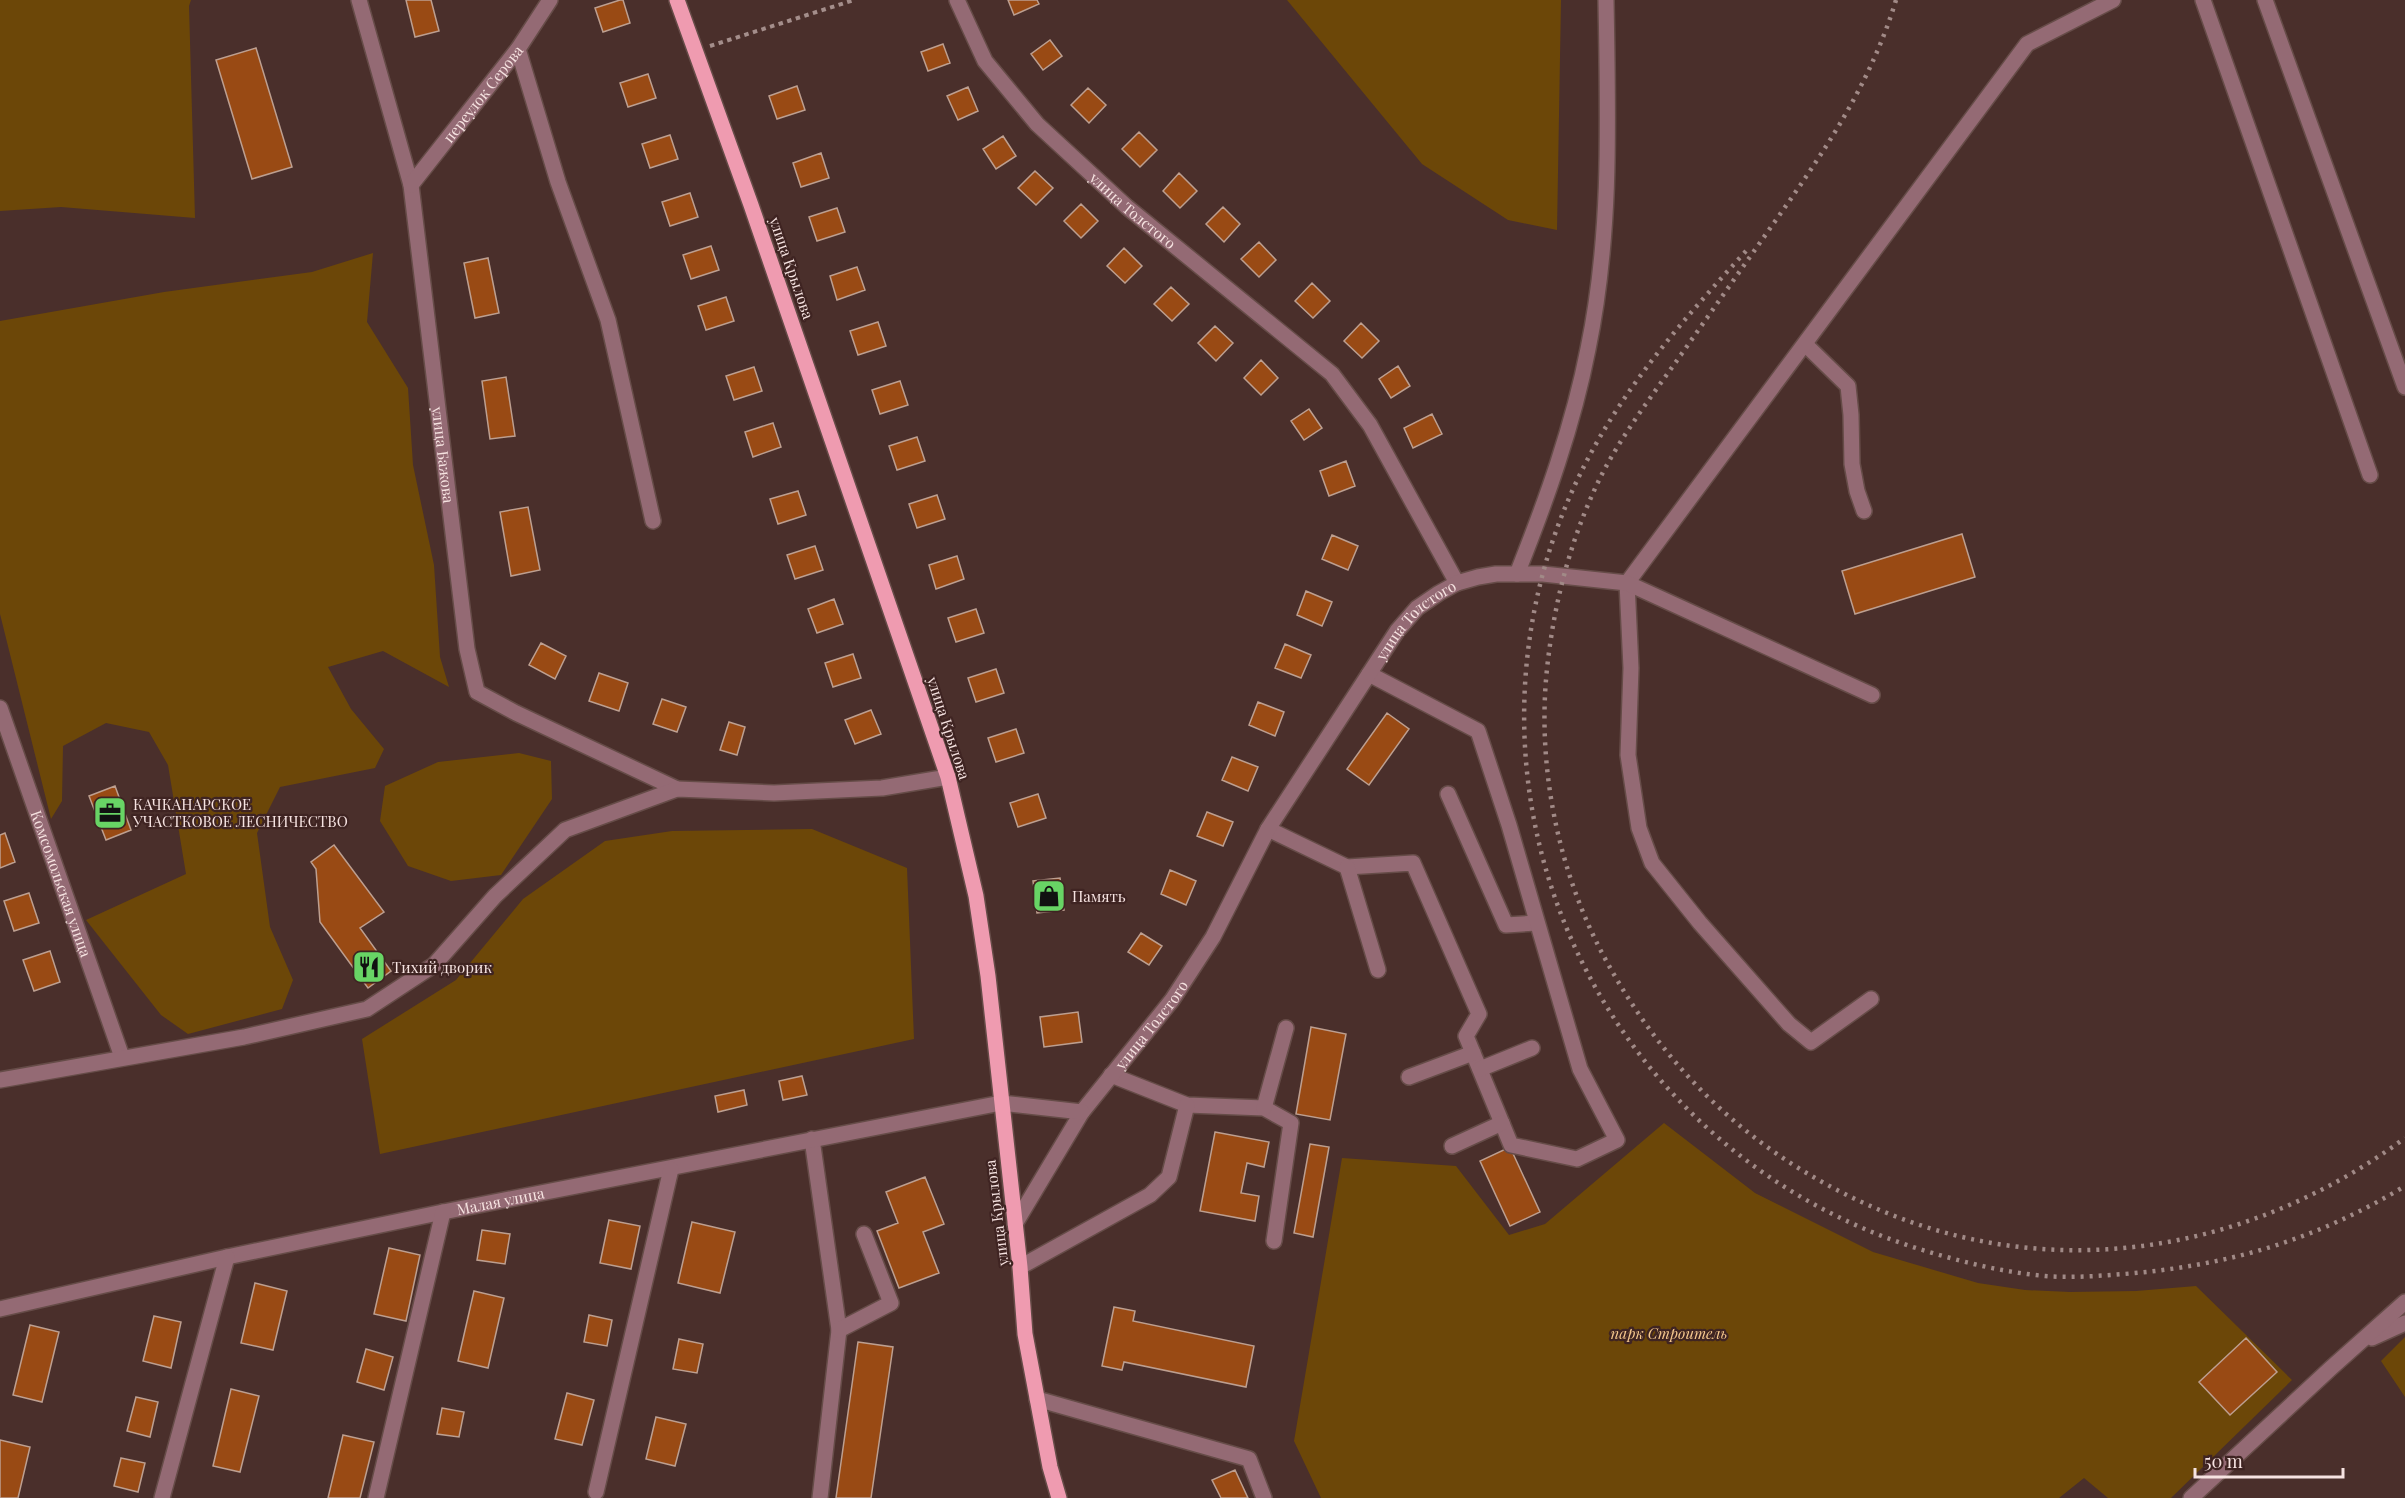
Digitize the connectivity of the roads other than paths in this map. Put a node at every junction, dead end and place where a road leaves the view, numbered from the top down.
1 (359, 0) edge
2 (550, 0) edge
3 (677, 0) edge
4 (957, 0) edge
5 (1606, 0) edge
6 (2114, 0) edge
7 (2203, 0) edge
8 (2265, 0) edge
9 (518, 49) junction
10 (411, 185) junction
11 (1806, 345) junction
12 (2405, 387) edge
13 (2370, 475) dead end
14 (1864, 511) dead end
15 (653, 521) dead end
16 (1517, 574) junction
17 (1456, 584) junction
18 (1628, 584) junction
19 (1369, 674) junction
20 (1872, 695) dead end
21 (0, 708) edge
22 (948, 777) junction
23 (677, 789) junction
24 (1448, 794) dead end
25 (1268, 829) junction
26 (1347, 867) junction
27 (1536, 922) junction
28 (1378, 970) dead end
29 (1871, 999) dead end
30 (1286, 1028) dead end
31 (1532, 1048) dead end
32 (1473, 1053) junction
33 (122, 1058) junction
34 (1480, 1069) junction
35 (1111, 1075) junction
36 (1409, 1077) dead end
37 (0, 1080) edge
38 (1001, 1103) junction
39 (1188, 1105) junction
40 (1264, 1108) junction
41 (1082, 1112) junction
42 (1502, 1122) junction
43 (812, 1139) junction
44 (1452, 1146) dead end
45 (671, 1169) junction
46 (443, 1212) junction
47 (1015, 1224) junction
48 (864, 1234) dead end
49 (1274, 1241) dead end
50 (227, 1257) junction
51 (1020, 1267) junction
52 (2405, 1302) edge
53 (1, 1312) edge
54 (2405, 1323) edge
55 (839, 1330) junction
56 (2358, 1344) junction
57 (1037, 1399) junction
58 (596, 1492) dead end
59 (162, 1498) edge
60 (376, 1498) edge
61 (820, 1498) edge
62 (1059, 1498) edge
63 (1264, 1498) edge
64 (2190, 1498) edge

1 - 10 street, улица Бажова
2 - 9 street, переулок Серова
3 - 22 main road, улица Крылова
4 - 17 street, улица Толстого
5 - 16 street
6 - 11 street
7 - 13 street
8 - 12 street
9 - 10 street, переулок Серова
9 - 15 street
10 - 23 street, улица Бажова
11 - 14 street
11 - 18 street
16 - 17 street
16 - 18 street
17 - 19 street, улица Толстого
18 - 20 street
18 - 29 street
19 - 25 street, улица Толстого
19 - 27 street
21 - 33 street, Комсомольская улица
22 - 23 street
22 - 38 main road, улица Крылова
23 - 33 street
24 - 27 street
25 - 26 street
25 - 35 street, улица Толстого
26 - 28 street
26 - 32 street
27 - 42 street
30 - 40 street
31 - 34 street
32 - 34 street
32 - 36 street
33 - 37 street
34 - 42 street
35 - 39 street
35 - 41 street, улица Толстого
38 - 41 street, Малая улица
38 - 43 street, Малая улица
38 - 47 main road, улица Крылова
39 - 40 street
39 - 51 street
40 - 49 street
41 - 47 street, улица Толстого
42 - 44 street
43 - 45 street, Малая улица
43 - 55 street
45 - 46 street, Малая улица
45 - 58 street
46 - 50 street, Малая улица
46 - 60 street
47 - 51 main road, улица Крылова
48 - 55 street
50 - 53 street, Малая улица
50 - 59 street
51 - 57 main road, улица Крылова
52 - 56 street
54 - 56 street
55 - 61 street
56 - 64 street
57 - 62 main road, улица Крылова
57 - 63 street

